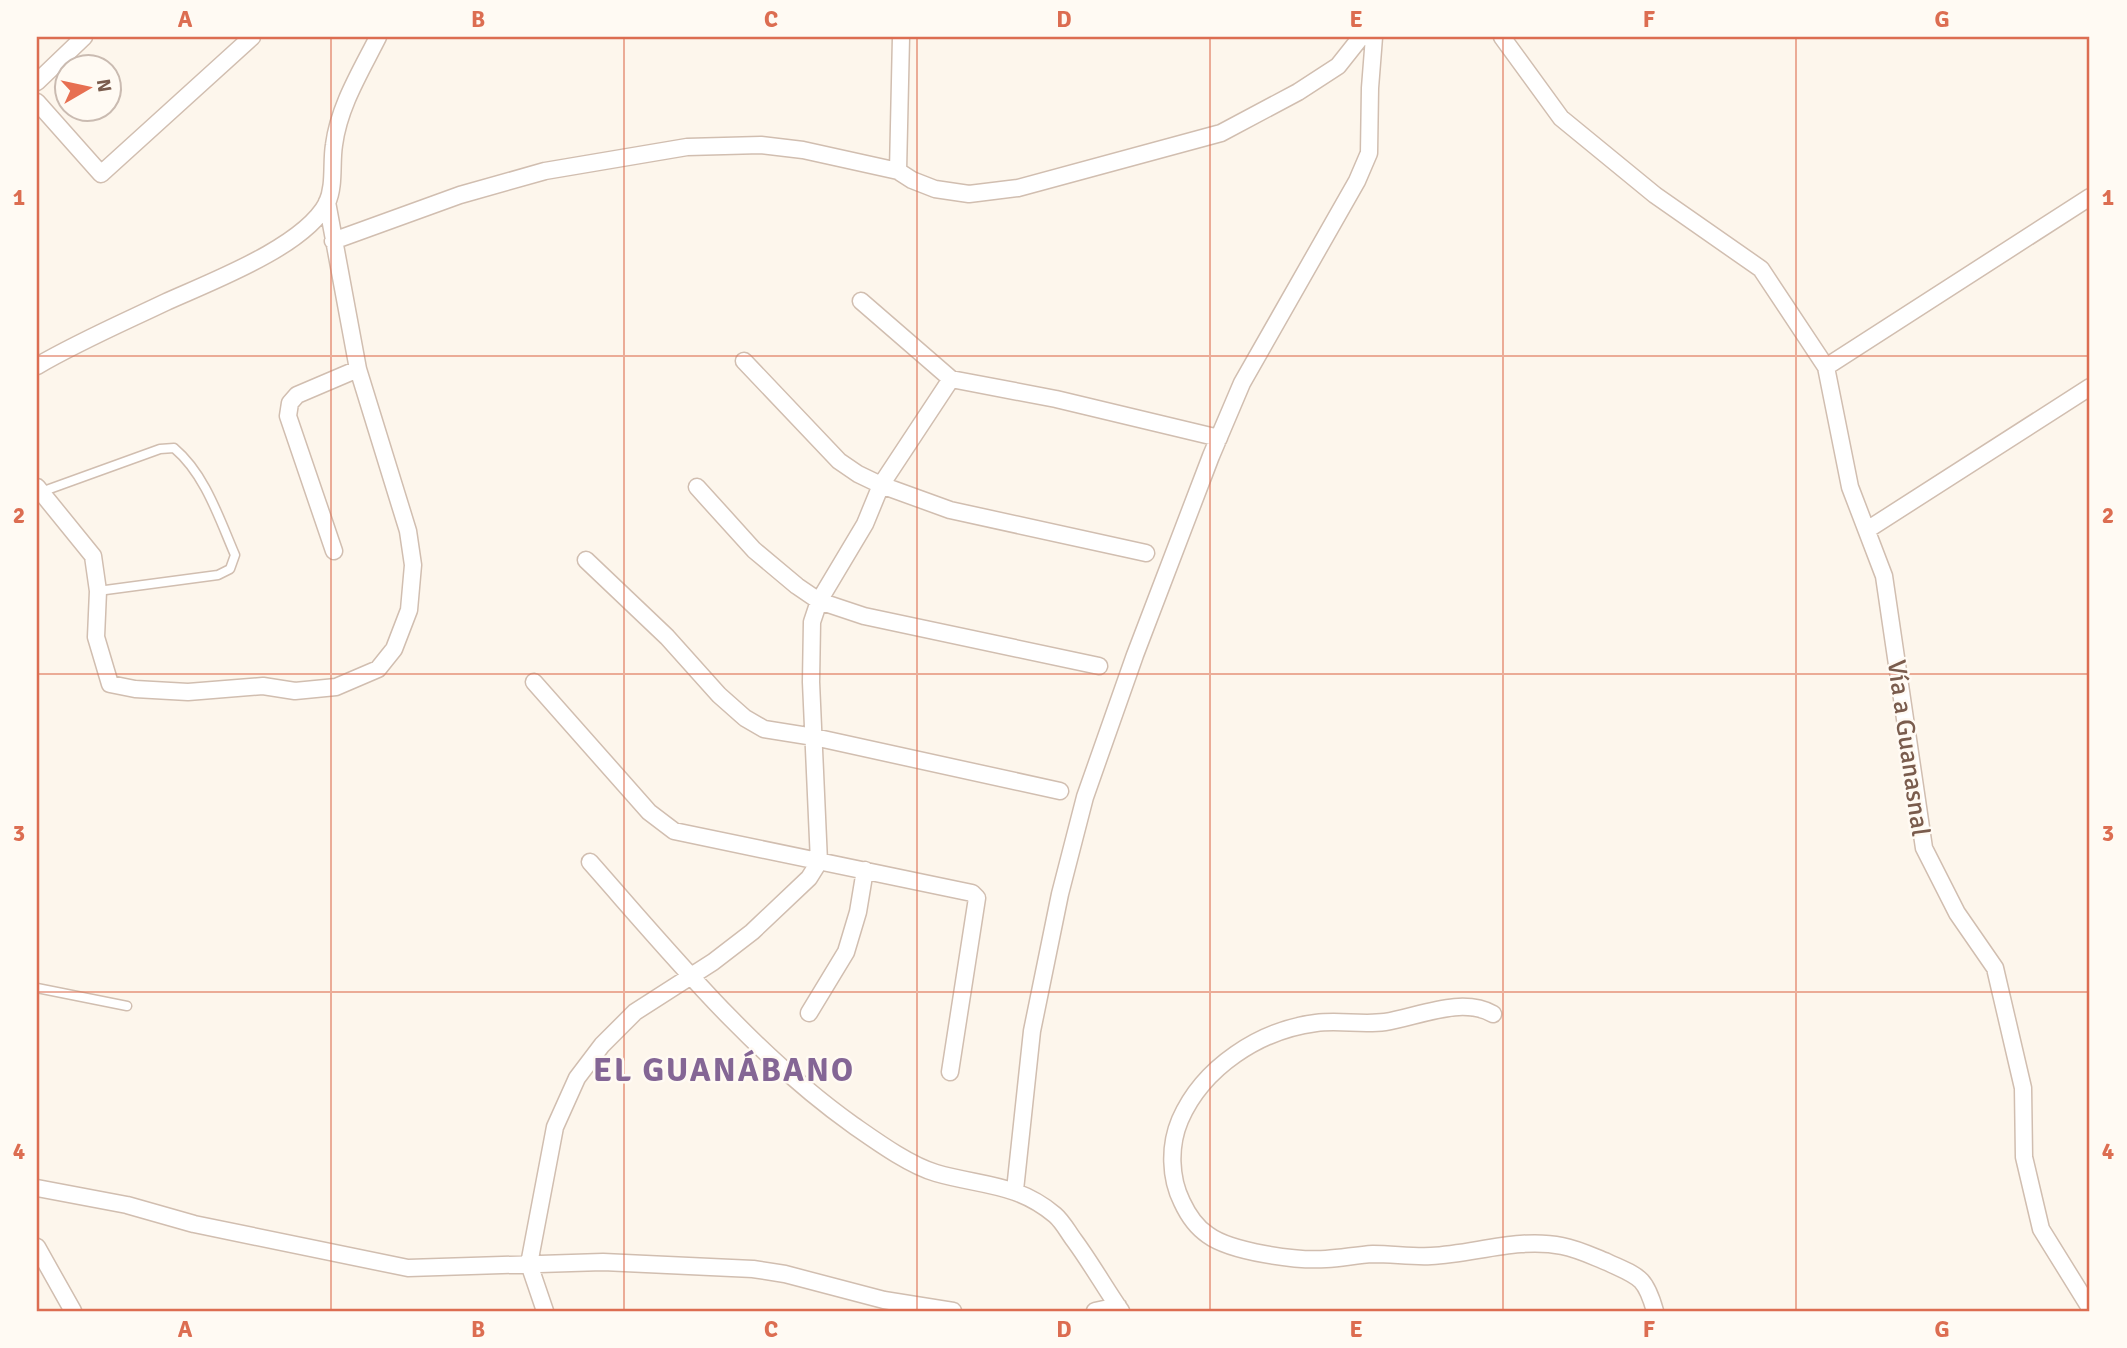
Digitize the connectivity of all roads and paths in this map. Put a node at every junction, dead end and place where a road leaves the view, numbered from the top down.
1 (84, 37) edge
2 (251, 37) edge
3 (378, 37) edge
4 (901, 37) edge
5 (1361, 37) edge
6 (1374, 37) edge
7 (1502, 37) edge
8 (37, 82) edge
9 (37, 102) edge
10 (898, 171) junction
11 (2090, 197) edge
12 (327, 202) junction
13 (333, 241) junction
14 (861, 301) dead end
15 (744, 361) dead end
16 (37, 366) edge
17 (1826, 368) junction
18 (358, 369) junction
19 (951, 379) junction
20 (2090, 387) edge
21 (1219, 438) junction
22 (881, 485) junction
23 (697, 487) dead end
24 (39, 489) edge
25 (1867, 530) junction
26 (334, 551) dead end
27 (1146, 553) dead end
28 (586, 560) dead end
29 (98, 591) junction
30 (818, 601) junction
31 (1099, 666) dead end
32 (534, 682) dead end
33 (814, 737) junction
34 (1060, 790) dead end
35 (590, 862) dead end
36 (819, 862) junction
37 (865, 870) junction
38 (691, 976) junction
39 (37, 988) edge
40 (127, 1006) dead end
41 (809, 1013) dead end
42 (1493, 1014) dead end
43 (950, 1072) dead end
44 (37, 1188) edge
45 (1015, 1191) junction
46 (37, 1247) edge
47 (529, 1264) junction
48 (2090, 1308) edge
49 (1120, 1309) edge
50 (73, 1311) edge
51 (545, 1311) edge
52 (953, 1311) edge
53 (1095, 1311) edge
54 (1655, 1311) edge

1 - 8 street
2 - 9 street
3 - 12 street
4 - 10 street
5 - 10 street
6 - 21 street
7 - 17 street
10 - 13 street
11 - 17 street
12 - 13 street
12 - 16 street
13 - 18 street
14 - 19 street
15 - 22 street
17 - 25 street, Vía a Guanasnal
18 - 26 street
18 - 29 street
19 - 21 street
19 - 22 street
20 - 25 street
21 - 45 street
22 - 27 street
22 - 30 street
23 - 30 street
24 - 29 street
24 - 29 lane
25 - 48 street, Vía a Guanasnal
28 - 33 street
30 - 31 street
30 - 33 street
32 - 36 street
33 - 34 street
33 - 36 street
35 - 38 street
36 - 37 street
36 - 38 street
37 - 41 street
37 - 43 street
38 - 45 street
38 - 47 street
39 - 40 lane
42 - 54 street
44 - 47 street
45 - 49 street
46 - 50 street
47 - 51 street
47 - 52 street
49 - 53 street

